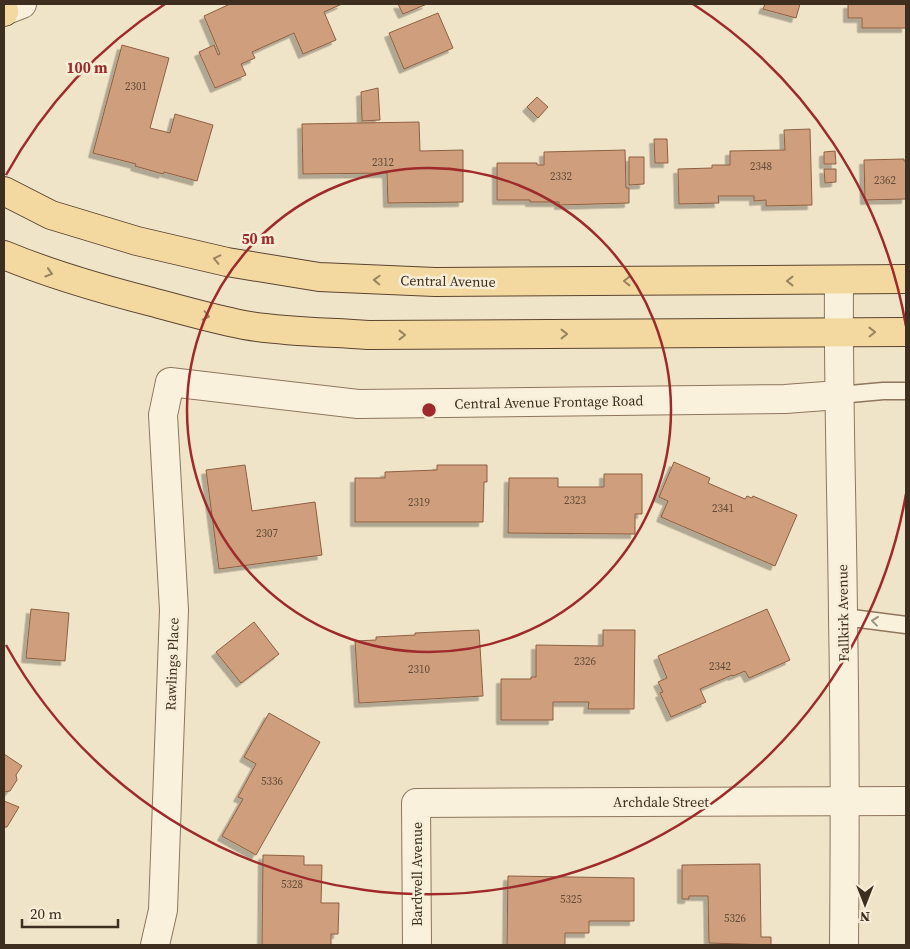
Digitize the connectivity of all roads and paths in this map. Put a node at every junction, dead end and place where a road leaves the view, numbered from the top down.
1 (22, 4) edge
2 (4, 11) edge
3 (4, 192) edge
4 (4, 255) edge
5 (906, 279) edge
6 (839, 280) junction
7 (906, 332) edge
8 (838, 333) junction
9 (170, 382) joint
10 (906, 391) edge
11 (839, 395) junction
12 (844, 617) junction
13 (906, 625) edge
14 (906, 801) edge
15 (845, 802) junction
16 (416, 803) joint
17 (155, 945) edge
18 (418, 945) edge
19 (844, 945) edge

1 - 2 street
6 -> 3 main road, Central Avenue
4 -> 8 main road
5 - 6 main road, Central Avenue
6 - 8 street, Fallkirk Avenue
8 -> 7 main road
8 - 11 street, Fallkirk Avenue
9 - 11 street, Central Avenue Frontage Road
9 - 17 street, Rawlings Place
10 - 11 lane
11 - 12 street, Fallkirk Avenue
13 -> 12 lane
12 - 15 street, Fallkirk Avenue
14 - 15 street, Archdale Street
15 - 16 street, Archdale Street
15 - 19 street, Fallkirk Avenue
16 - 18 street, Bardwell Avenue

